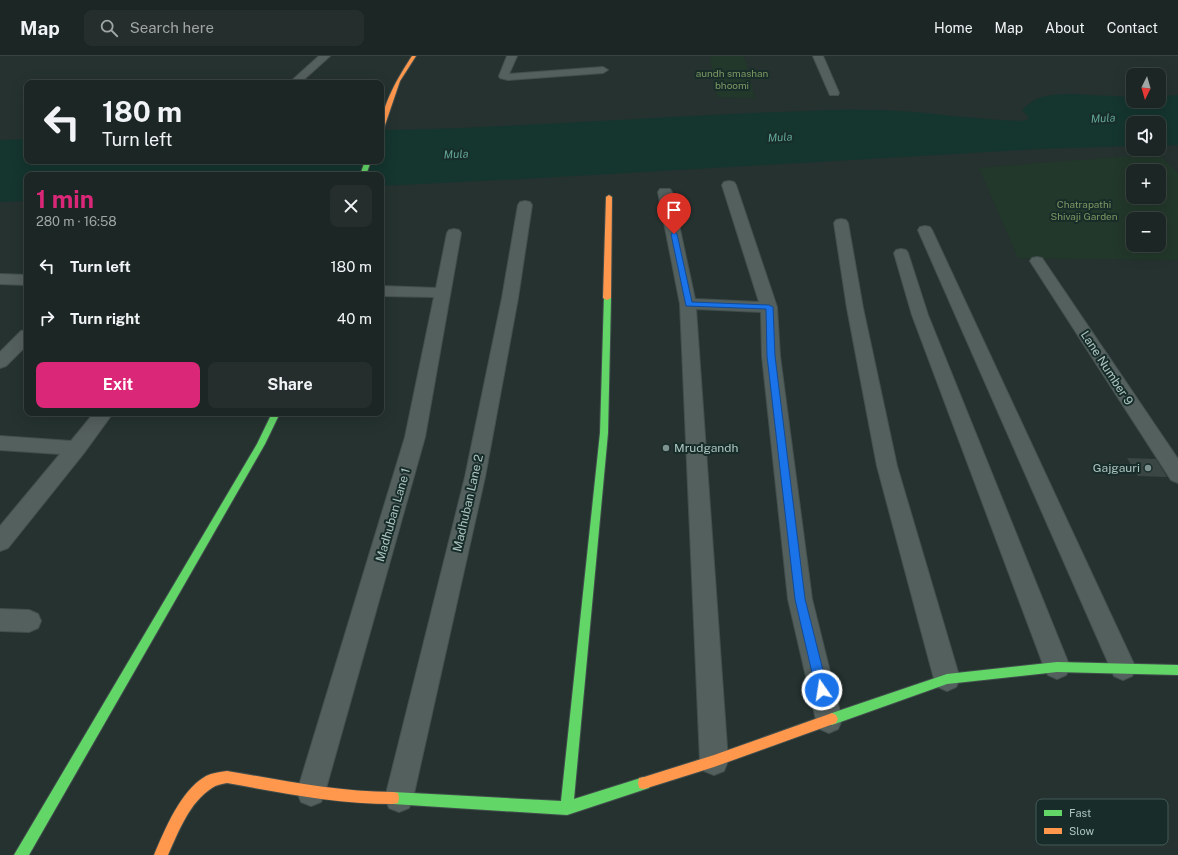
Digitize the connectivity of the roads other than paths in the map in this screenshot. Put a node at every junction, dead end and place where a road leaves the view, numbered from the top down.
1 (324, 56) edge
2 (414, 56) edge
3 (512, 56) edge
4 (818, 56) edge
5 (603, 70) dead end
6 (297, 80) edge
7 (834, 93) dead end
8 (384, 119) edge
9 (729, 185) dead end
10 (665, 192) dead end
11 (608, 197) dead end
12 (524, 205) dead end
13 (841, 223) dead end
14 (925, 230) dead end
15 (454, 233) dead end
16 (901, 253) dead end
17 (1037, 261) dead end
18 (0, 279) edge
19 (24, 280) edge
20 (384, 291) edge
21 (443, 293) junction
22 (688, 304) junction
23 (769, 307) junction
24 (24, 338) edge
25 (0, 362) edge
26 (102, 416) edge
27 (275, 416) edge
28 (0, 444) edge
29 (76, 448) junction
30 (1178, 475) edge
31 (0, 542) edge
32 (0, 620) edge
33 (29, 622) dead end
34 (1057, 667) junction
35 (1123, 668) junction
36 (1178, 670) edge
37 (947, 679) junction
38 (829, 720) junction
39 (714, 761) junction
40 (311, 792) junction
41 (399, 798) junction
42 (567, 808) junction
43 (21, 855) edge
44 (161, 855) edge

1 - 6 street
2 - 8 street
3 - 5 street
4 - 7 street
9 - 23 street
10 - 22 street
11 - 42 street
12 - 41 street, Madhuban Lane 2
13 - 37 street
14 - 35 street
15 - 21 street, Madhuban Lane 1
16 - 34 street
17 - 30 street, Lane Number 9
18 - 19 street
20 - 21 street
21 - 40 street, Madhuban Lane 1
22 - 23 street
22 - 39 street
23 - 38 street
24 - 25 street
26 - 29 street
27 - 43 street
28 - 29 street
29 - 31 street
32 - 33 street
34 - 35 street
34 - 37 street
35 - 36 street
37 - 38 street
38 - 39 street
39 - 42 street
40 - 41 street
40 - 44 street
41 - 42 street

